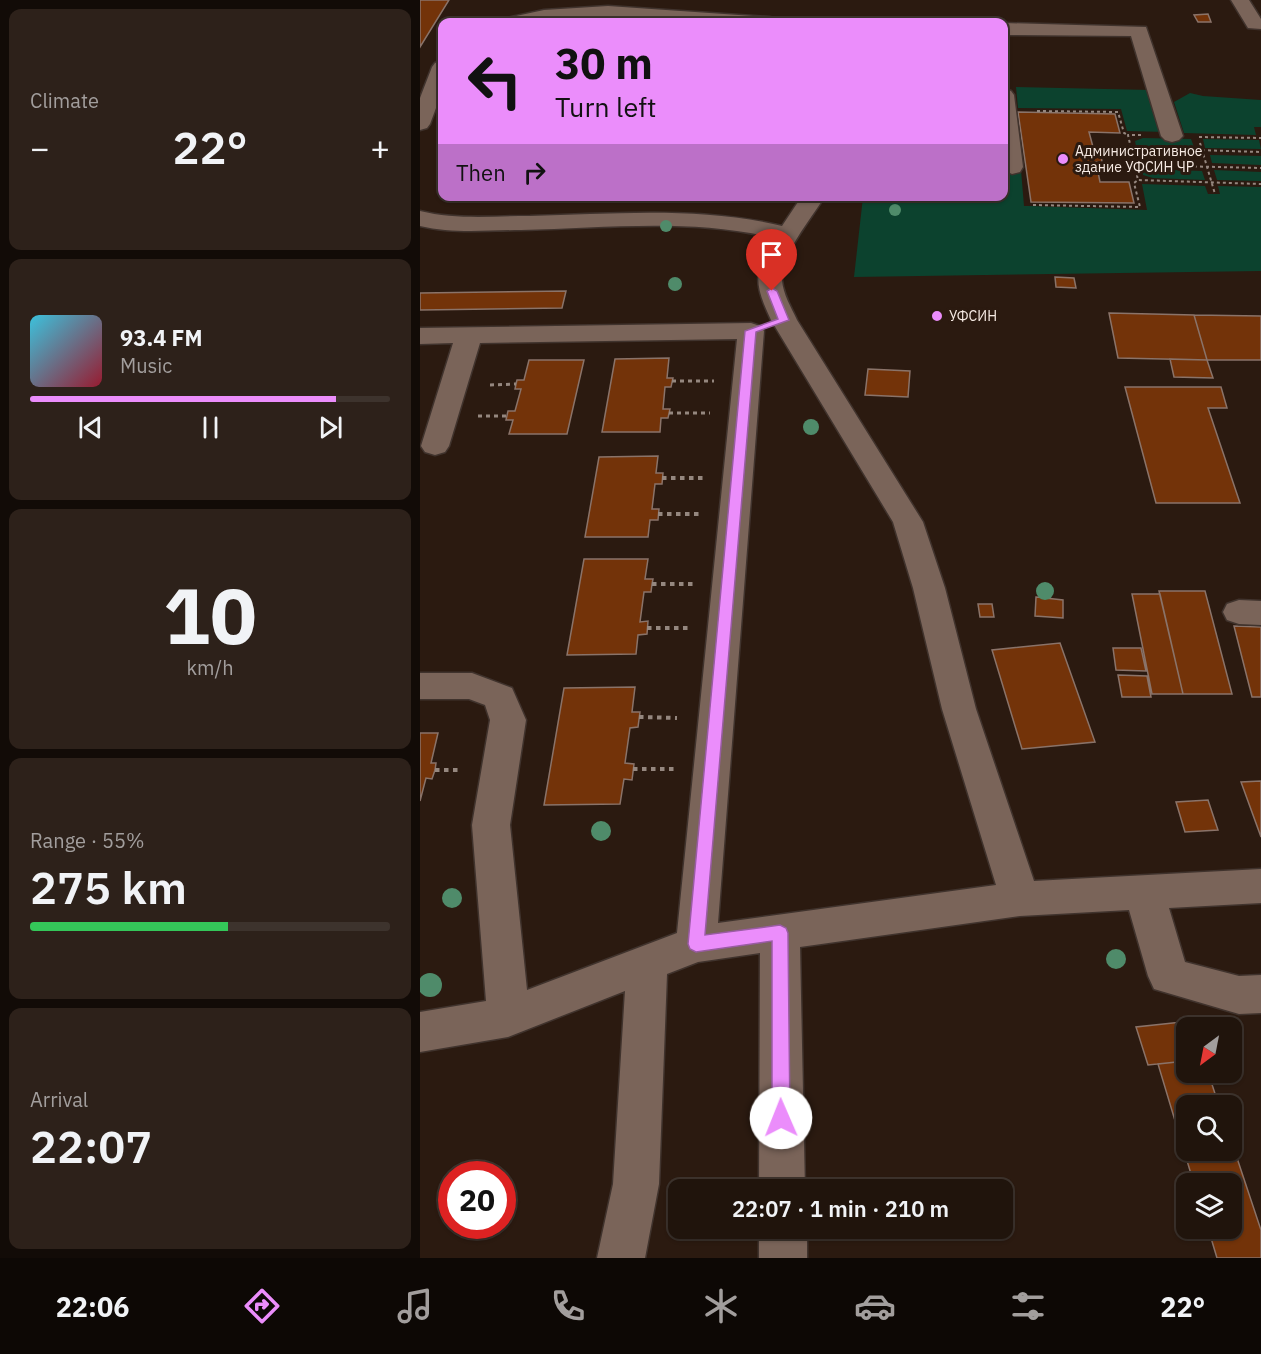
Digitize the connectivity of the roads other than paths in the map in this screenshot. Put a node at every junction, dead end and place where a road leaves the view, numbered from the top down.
1 (1240, 0) edge
2 (1090, 10) dead end
3 (534, 18) edge
4 (716, 18) edge
5 (1258, 24) edge
6 (1008, 29) edge
7 (1096, 30) junction
8 (438, 77) edge
9 (420, 124) edge
10 (1008, 135) edge
11 (1172, 136) dead end
12 (1012, 167) dead end
13 (811, 201) edge
14 (420, 218) edge
15 (789, 235) junction
16 (784, 320) junction
17 (751, 331) junction
18 (469, 335) junction
19 (420, 336) edge
20 (435, 446) dead end
21 (420, 686) edge
22 (1261, 886) edge
23 (1144, 892) junction
24 (1020, 899) junction
25 (780, 933) junction
26 (696, 944) junction
27 (647, 964) junction
28 (1261, 994) edge
29 (508, 1017) junction
30 (420, 1032) edge
31 (782, 1179) edge
32 (783, 1239) edge
33 (621, 1258) edge
34 (783, 1258) edge

1 - 5 street
2 - 7 street
3 - 4 street
6 - 7 street
7 - 11 street
8 - 9 street
10 - 12 street
13 - 15 street
14 - 15 street
15 - 16 street
16 - 17 street
16 - 24 street
17 - 18 street
17 - 26 street
18 - 19 street
18 - 20 street
21 - 29 street
22 - 23 street
23 - 24 street
23 - 28 street
24 - 25 street
25 - 26 street
25 - 31 street
26 - 27 street
27 - 29 street
27 - 33 street
29 - 30 street
32 - 34 street

